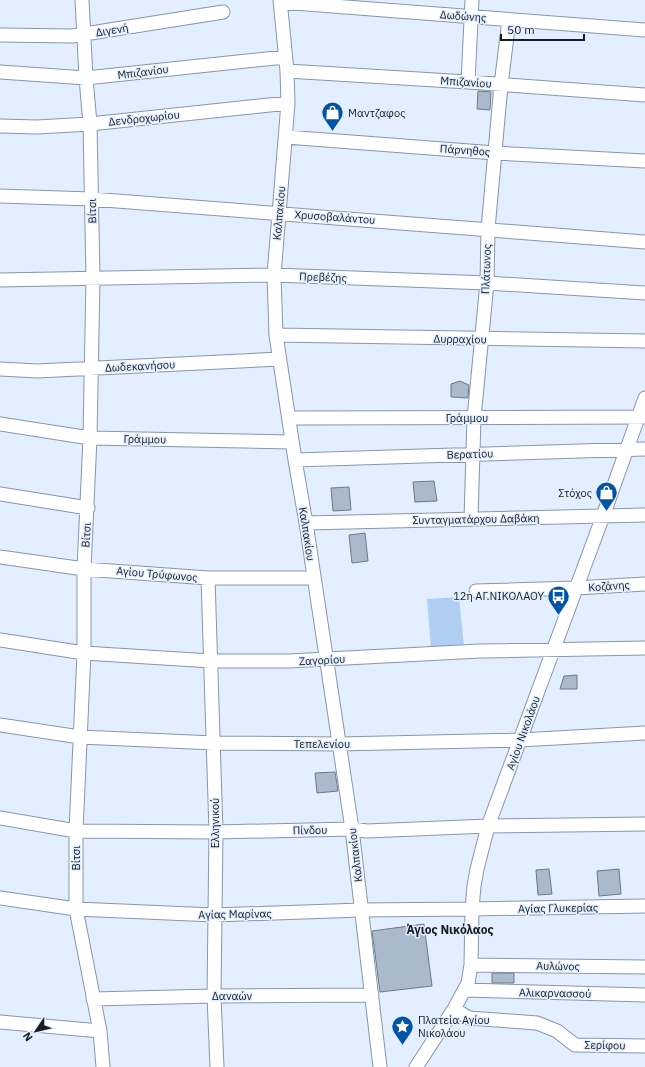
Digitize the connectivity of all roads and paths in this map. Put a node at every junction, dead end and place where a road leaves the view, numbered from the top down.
1 (82, 0) edge
2 (472, 0) edge
3 (280, 1) edge
4 (223, 12) dead end
5 (470, 17) junction
6 (509, 20) junction
7 (645, 30) edge
8 (0, 35) edge
9 (84, 35) junction
10 (286, 57) junction
11 (287, 71) junction
12 (0, 72) edge
13 (86, 78) junction
14 (468, 82) junction
15 (501, 85) junction
16 (645, 95) edge
17 (288, 103) junction
18 (90, 124) junction
19 (0, 126) edge
20 (286, 137) junction
21 (495, 152) junction
22 (645, 161) edge
23 (0, 196) edge
24 (91, 199) junction
25 (279, 213) junction
26 (488, 229) junction
27 (645, 242) edge
28 (274, 275) junction
29 (93, 278) junction
30 (0, 280) edge
31 (487, 283) junction
32 (645, 293) edge
33 (276, 335) junction
34 (482, 340) junction
35 (645, 341) edge
36 (279, 359) junction
37 (92, 368) junction
38 (0, 369) edge
39 (645, 398) edge
40 (642, 417) edge
41 (289, 418) junction
42 (474, 418) junction
43 (0, 424) edge
44 (90, 438) junction
45 (292, 442) junction
46 (645, 449) edge
47 (627, 450) junction
48 (473, 454) junction
49 (295, 460) junction
50 (0, 494) edge
51 (88, 508) junction
52 (645, 515) edge
53 (603, 516) junction
54 (471, 520) junction
55 (306, 524) junction
56 (0, 557) edge
57 (84, 569) junction
58 (208, 578) junction
59 (314, 578) junction
60 (645, 584) edge
61 (576, 588) junction
62 (476, 592) dead end
63 (0, 640) edge
64 (645, 648) edge
65 (554, 649) junction
66 (84, 653) junction
67 (326, 660) junction
68 (211, 661) junction
69 (0, 725) edge
70 (645, 733) edge
71 (80, 737) junction
72 (520, 740) junction
73 (214, 743) junction
74 (339, 744) junction
75 (0, 818) edge
76 (645, 824) edge
77 (488, 826) junction
78 (352, 829) junction
79 (76, 831) junction
80 (216, 832) junction
81 (0, 898) edge
82 (645, 906) edge
83 (76, 909) junction
84 (472, 909) junction
85 (361, 910) junction
86 (214, 915) junction
87 (471, 965) junction
88 (645, 966) edge
89 (465, 990) junction
90 (645, 995) edge
91 (214, 996) junction
92 (372, 996) junction
93 (93, 999) junction
94 (454, 1009) junction
95 (0, 1022) edge
96 (100, 1031) junction
97 (645, 1046) edge
98 (103, 1067) edge
99 (217, 1067) edge
100 (380, 1067) edge
101 (416, 1067) edge

1 - 9 street, Βίτσι
2 - 5 street
3 - 5 street, Δωδώνης
3 - 10 street, Καλπακίου
4 - 9 street, Διγενή
5 - 6 street, Δωδώνης
5 - 14 street
6 - 7 street, Δωδώνης
6 - 15 street, Πλάτωνος
8 - 9 street, Διγενή
9 - 13 street, Βίτσι
10 - 11 street, Καλπακίου
10 - 13 street, Μπιζανίου
11 - 14 street, Μπιζανίου
11 - 17 street, Καλπακίου
12 - 13 street, Μπιζανίου
13 - 18 street, Βίτσι
14 - 15 street, Μπιζανίου
15 - 16 street, Μπιζανίου
15 - 21 street, Πλάτωνος
17 - 18 street, Δενδροχωρίου
17 - 20 street, Καλπακίου
18 - 19 street, Δενδροχωρίου
18 - 24 street, Βίτσι
20 - 21 street, Πάρνηθος
20 - 25 street, Καλπακίου
21 - 22 street, Πάρνηθος
21 - 26 street, Πλάτωνος
23 - 24 street, Χρυσοβαλάντου
24 - 25 street, Χρυσοβαλάντου
24 - 29 street, Βίτσι
25 - 26 street, Χρυσοβαλάντου
25 - 28 street, Καλπακίου
26 - 27 street, Χρυσοβαλάντου
26 - 31 street, Πλάτωνος
28 - 29 street, Πρεβέζης
28 - 31 street, Πρεβέζης
28 - 33 street, Καλπακίου
29 - 30 street, Πρεβέζης
29 - 37 street, Βίτσι
31 - 32 street, Πρεβέζης
31 - 34 street, Πλάτωνος
33 - 34 street, Δυρραχίου
33 - 36 street, Καλπακίου
34 - 35 street, Δυρραχίου
34 - 42 street, Πλάτωνος
36 - 37 street, Δωδεκανήσου
36 - 41 street, Καλπακίου
37 - 38 street, Δωδεκανήσου
37 - 44 street, Βίτσι
39 - 40 street, Αγίου Νικολάου
40 - 42 street, Γράμμου
40 - 47 street, Αγίου Νικολάου
41 - 42 street, Γράμμου
41 - 45 street, Καλπακίου
42 - 48 street, Πλάτωνος
43 - 44 street, Γράμμου
44 - 45 street, Γράμμου
44 - 51 street, Βίτσι
45 - 49 street, Καλπακίου
46 - 47 street, Βερατίου
47 - 48 street, Βερατίου
47 - 53 street, Αγίου Νικολάου
48 - 49 street, Βερατίου
48 - 54 street, Πλάτωνος
49 - 55 street, Καλπακίου
50 - 51 street
51 - 57 street, Βίτσι
52 - 53 street, Συνταγματάρχου Δαβάκη
53 - 54 street, Συνταγματάρχου Δαβάκη
53 - 61 street, Αγίου Νικολάου
54 - 55 street, Συνταγματάρχου Δαβάκη
55 - 59 street, Καλπακίου
56 - 57 street, Αγίου Τρύφωνος
57 - 58 street, Αγίου Τρύφωνος
57 - 66 street, Βίτσι
58 - 59 street, Αγίου Τρύφωνος
58 - 68 street, Ελληνικού
59 - 67 street, Καλπακίου
60 - 61 street, Κοζάνης
61 - 62 street, Κοζάνης
61 - 65 street, Αγίου Νικολάου
63 - 66 street, Ζαγορίου
64 - 65 street, Ζαγορίου
65 - 67 street, Ζαγορίου
65 - 72 street, Αγίου Νικολάου
66 - 68 street, Ζαγορίου
66 - 71 street, Βίτσι
67 - 68 street, Ζαγορίου
67 - 74 street, Καλπακίου
68 - 73 street, Ελληνικού
69 - 71 street, Τεπελενίου
70 - 72 street, Τεπελενίου
71 - 73 street, Τεπελενίου
71 - 79 street, Βίτσι
72 - 74 street, Τεπελενίου
72 - 77 street, Αγίου Νικολάου
73 - 74 street, Τεπελενίου
73 - 80 street, Ελληνικού
74 - 78 street, Καλπακίου
75 - 79 street, Πίνδου
76 - 77 street, Πίνδου
77 - 78 street, Πίνδου
77 - 84 street, Αγίου Νικολάου
78 - 80 street, Πίνδου
78 - 85 street, Καλπακίου
79 - 80 street, Πίνδου
79 - 83 street, Βίτσι
80 - 86 street, Ελληνικού
81 - 83 street, Αγίας Μαρίνας
82 - 84 street, Αγίας Γλυκερίας
83 - 86 street, Αγίας Μαρίνας
83 - 93 street, Βίτσι
84 - 85 street, Αγίας Μαρίνας
84 - 87 street, Αγίου Νικολάου
85 - 86 street, Αγίας Μαρίνας
85 - 92 street, Καλπακίου
86 - 91 street, Ελληνικού
87 - 88 street, Αυλώνος
87 - 89 street, Αγίου Νικολάου
89 - 90 street, Αλικαρνασσού
89 - 94 street, Αγίου Νικολάου
91 - 92 street, Δαναών
91 - 93 street, Δαναών
91 - 99 street, Ελληνικού
92 - 100 street, Καλπακίου
93 - 96 street, Βίτσι
94 - 97 street, Σερίφου
94 - 101 street, Αγίου Νικολάου
95 - 96 street
96 - 98 street, Βίτσι

